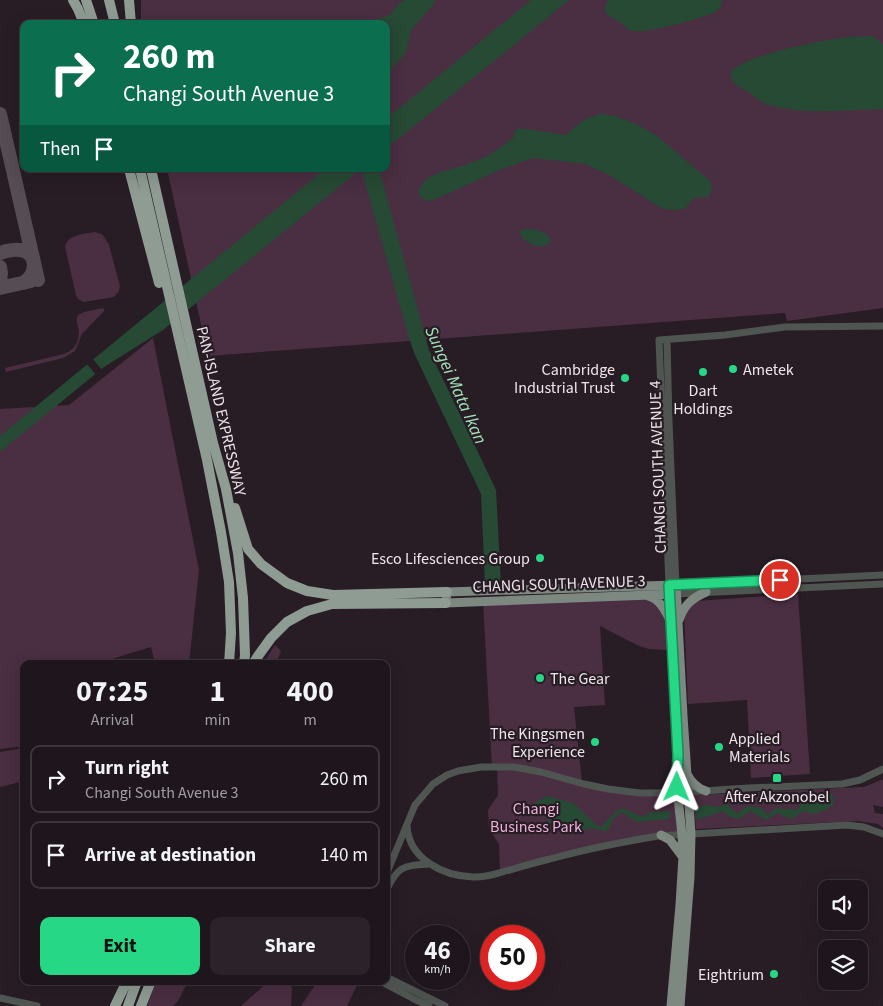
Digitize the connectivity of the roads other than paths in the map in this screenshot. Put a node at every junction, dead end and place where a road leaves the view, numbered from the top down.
1 (73, 0) edge
2 (86, 0) edge
3 (103, 0) edge
4 (109, 0) edge
5 (129, 0) edge
6 (82, 20) edge
7 (93, 20) edge
8 (107, 20) edge
9 (114, 20) edge
10 (131, 20) edge
11 (123, 172) edge
12 (130, 172) edge
13 (141, 172) edge
14 (152, 172) edge
15 (146, 238) junction
16 (165, 294) junction
17 (883, 326) edge
18 (668, 340) junction
19 (226, 489) junction
20 (883, 575) edge
21 (883, 584) edge
22 (673, 589) junction
23 (447, 592) junction
24 (706, 592) junction
25 (643, 594) junction
26 (446, 603) junction
27 (674, 621) junction
28 (229, 660) edge
29 (244, 660) edge
30 (256, 660) edge
31 (883, 769) edge
32 (687, 773) junction
33 (706, 791) junction
34 (688, 792) junction
35 (678, 793) junction
36 (407, 823) junction
37 (687, 834) junction
38 (883, 834) edge
39 (661, 835) junction
40 (682, 856) junction
41 (429, 864) junction
42 (390, 865) edge
43 (390, 884) edge
44 (390, 979) edge
45 (125, 985) edge
46 (136, 985) edge
47 (149, 985) edge
48 (388, 985) edge
49 (0, 998) edge
50 (38, 1006) edge
51 (115, 1006) edge
52 (128, 1006) edge
53 (141, 1006) edge
54 (429, 1006) edge
55 (445, 1006) edge
56 (671, 1006) edge
57 (680, 1006) edge

1 - 6 highway
2 - 7 highway
3 - 8 highway
4 - 9 highway
5 - 10 highway
11 - 15 highway
12 - 15 highway
13 - 16 highway
14 - 19 highway, PAN-ISLAND EXPRESSWAY
15 - 16 highway
16 - 28 highway
17 - 18 street
18 - 22 street, CHANGI SOUTH AVENUE 4
18 - 22 street, CHANGI SOUTH AVENUE 4
19 - 23 highway
19 - 29 highway, PAN-ISLAND EXPRESSWAY
20 - 22 street, CHANGI SOUTH AVENUE 3
21 - 24 street, CHANGI SOUTH AVENUE 3
22 - 23 main road, CHANGI SOUTH AVENUE 3
22 - 24 street, CHANGI SOUTH AVENUE 3
22 - 25 main road, CHANGI SOUTH AVENUE 3
22 - 27 main road
23 - 26 main road
24 - 27 main road
25 - 26 main road, CHANGI SOUTH AVENUE 3
25 - 27 main road
26 - 30 highway
27 - 32 main road
27 - 35 main road
31 - 33 street
32 - 33 main road
32 - 34 main road
33 - 34 street
34 - 35 street
34 - 37 main road
35 - 36 street
35 - 37 main road
36 - 41 street
36 - 42 street
37 - 38 street
37 - 39 street
37 - 40 main road
37 - 57 main road
39 - 40 main road
39 - 41 street
40 - 56 main road
41 - 43 street
44 - 55 street
45 - 51 highway
46 - 52 highway
47 - 53 highway
48 - 54 street
49 - 50 street

